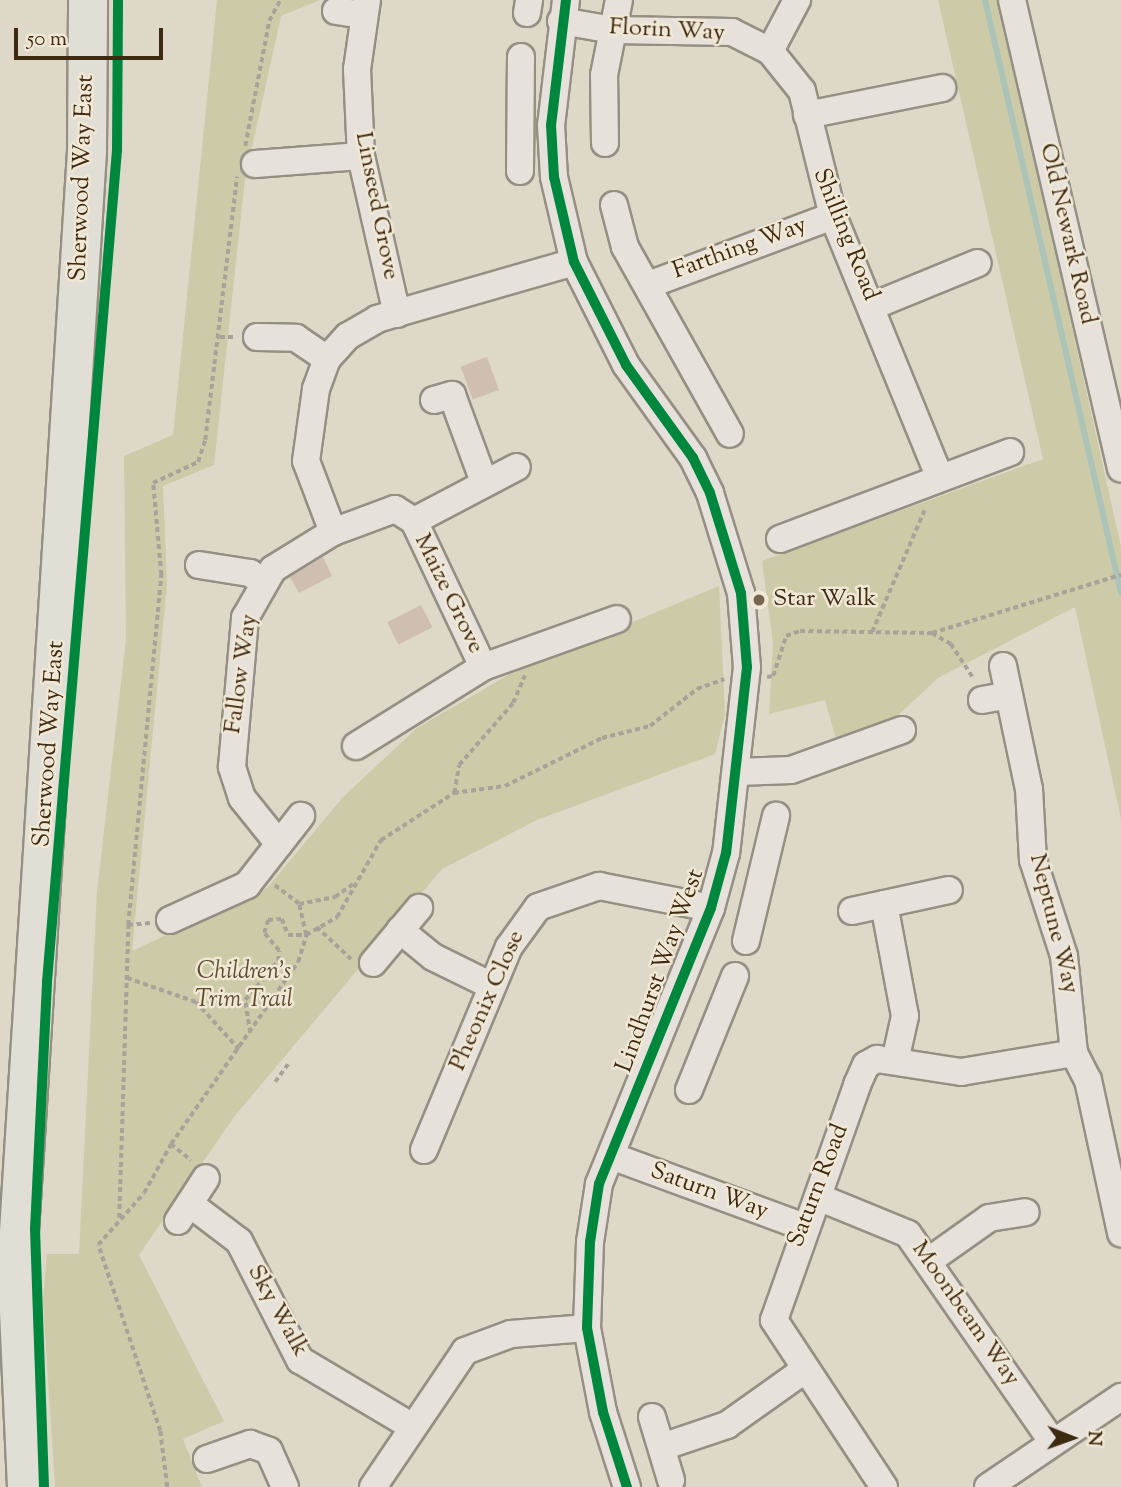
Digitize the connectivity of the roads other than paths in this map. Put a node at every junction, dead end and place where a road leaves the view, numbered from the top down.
1 (88, 0) edge
2 (619, 0) edge
3 (797, 0) edge
4 (1012, 0) edge
5 (365, 8) edge
6 (563, 10) edge
7 (336, 11) dead end
8 (613, 30) junction
9 (770, 51) junction
10 (554, 75) junction
11 (942, 89) dead end
12 (807, 115) junction
13 (605, 144) dead end
14 (361, 156) junction
15 (245, 165) road end
16 (520, 172) dead end
17 (614, 205) dead end
18 (833, 216) junction
19 (574, 261) junction
20 (978, 263) dead end
21 (648, 285) junction
22 (873, 306) junction
23 (397, 313) junction
24 (257, 337) dead end
25 (327, 359) junction
26 (434, 400) dead end
27 (730, 434) dead end
28 (1010, 452) dead end
29 (516, 467) dead end
30 (1121, 468) edge
31 (484, 482) junction
32 (921, 485) junction
33 (414, 521) junction
34 (333, 532) junction
35 (780, 539) dead end
36 (199, 565) dead end
37 (263, 582) junction
38 (617, 619) dead end
39 (1003, 666) dead end
40 (483, 667) junction
41 (1009, 695) junction
42 (982, 700) road end
43 (902, 730) dead end
44 (356, 746) dead end
45 (738, 772) junction
46 (301, 816) dead end
47 (776, 816) dead end
48 (279, 844) junction
49 (726, 853) junction
50 (768, 861) junction
51 (949, 890) dead end
52 (884, 904) junction
53 (419, 908) dead end
54 (711, 908) junction
55 (852, 911) dead end
56 (170, 920) dead end
57 (400, 930) junction
58 (746, 941) dead end
59 (364, 963) road end
60 (736, 976) dead end
61 (492, 986) junction
62 (680, 993) junction
63 (722, 1011) junction
64 (1074, 1054) junction
65 (896, 1058) junction
66 (689, 1090) dead end
67 (424, 1150) dead end
68 (614, 1157) junction
69 (202, 1172) road end
70 (818, 1197) junction
71 (1026, 1212) dead end
72 (804, 1227) junction
73 (1121, 1233) edge
74 (930, 1260) junction
75 (587, 1328) junction
76 (803, 1371) junction
77 (1121, 1397) edge
78 (652, 1417) dead end
79 (411, 1426) junction
80 (1052, 1441) junction
81 (662, 1447) junction
82 (207, 1459) dead end
83 (671, 1480) dead end
84 (27, 1487) edge
85 (285, 1487) edge
86 (373, 1487) edge
87 (627, 1487) edge
88 (884, 1487) edge
89 (988, 1487) edge

1 - 84 highway, Sherwood Way East
2 - 8 street
3 - 9 street
4 - 30 street, Old Newark Road
5 - 7 street, Linseed Grove
5 - 14 street, Linseed Grove
6 - 8 street, Florin Way
6 - 10 street, Lindhurst Way West
8 - 9 street, Florin Way
8 - 13 street
9 - 12 street, Shilling Road
10 - 16 street
10 - 19 street, Lindhurst Way West
11 - 12 street
12 - 18 street, Shilling Road
14 - 15 street
14 - 23 street, Linseed Grove
17 - 21 street
18 - 21 street, Farthing Way
18 - 22 street, Shilling Road
19 - 23 street
19 - 45 street, Lindhurst Way West
20 - 22 street
21 - 27 street
22 - 32 street, Shilling Road
23 - 25 street
24 - 25 street
25 - 34 street
26 - 31 street
28 - 32 street
29 - 31 street
31 - 33 street
32 - 35 street
33 - 34 street, Fallow Way
33 - 40 street, Maize Grove
34 - 37 street, Fallow Way
36 - 37 street
37 - 48 street, Fallow Way
38 - 40 street, Maize Grove
39 - 41 street, Neptune Way
40 - 44 street, Maize Grove
41 - 42 street
41 - 64 street, Neptune Way
43 - 45 street
45 - 49 street, Lindhurst Way West
46 - 48 street
47 - 50 street
48 - 56 street
49 - 50 street
49 - 54 street, Lindhurst Way West
50 - 58 street
51 - 52 street
52 - 55 street
52 - 65 street
53 - 57 street
54 - 61 street, Pheonix Close
54 - 62 street, Lindhurst Way West
57 - 59 street
57 - 61 street
60 - 63 street
61 - 67 street, Pheonix Close
62 - 63 street
62 - 68 street, Lindhurst Way West
63 - 66 street
64 - 65 street
64 - 73 street, Neptune Way
65 - 70 street, Saturn Road
68 - 72 street, Saturn Way
68 - 75 street, Lindhurst Way West
69 - 79 street, Sky Walk
70 - 72 street, Saturn Road
70 - 74 street, Moonbeam Way
71 - 74 street
72 - 76 street, Saturn Road
74 - 80 street, Moonbeam Way
75 - 79 street
75 - 87 street, Lindhurst Way West
76 - 81 street
76 - 88 street, Saturn Road
77 - 80 street
78 - 81 street
79 - 86 street
80 - 89 street
81 - 83 street
82 - 85 street

